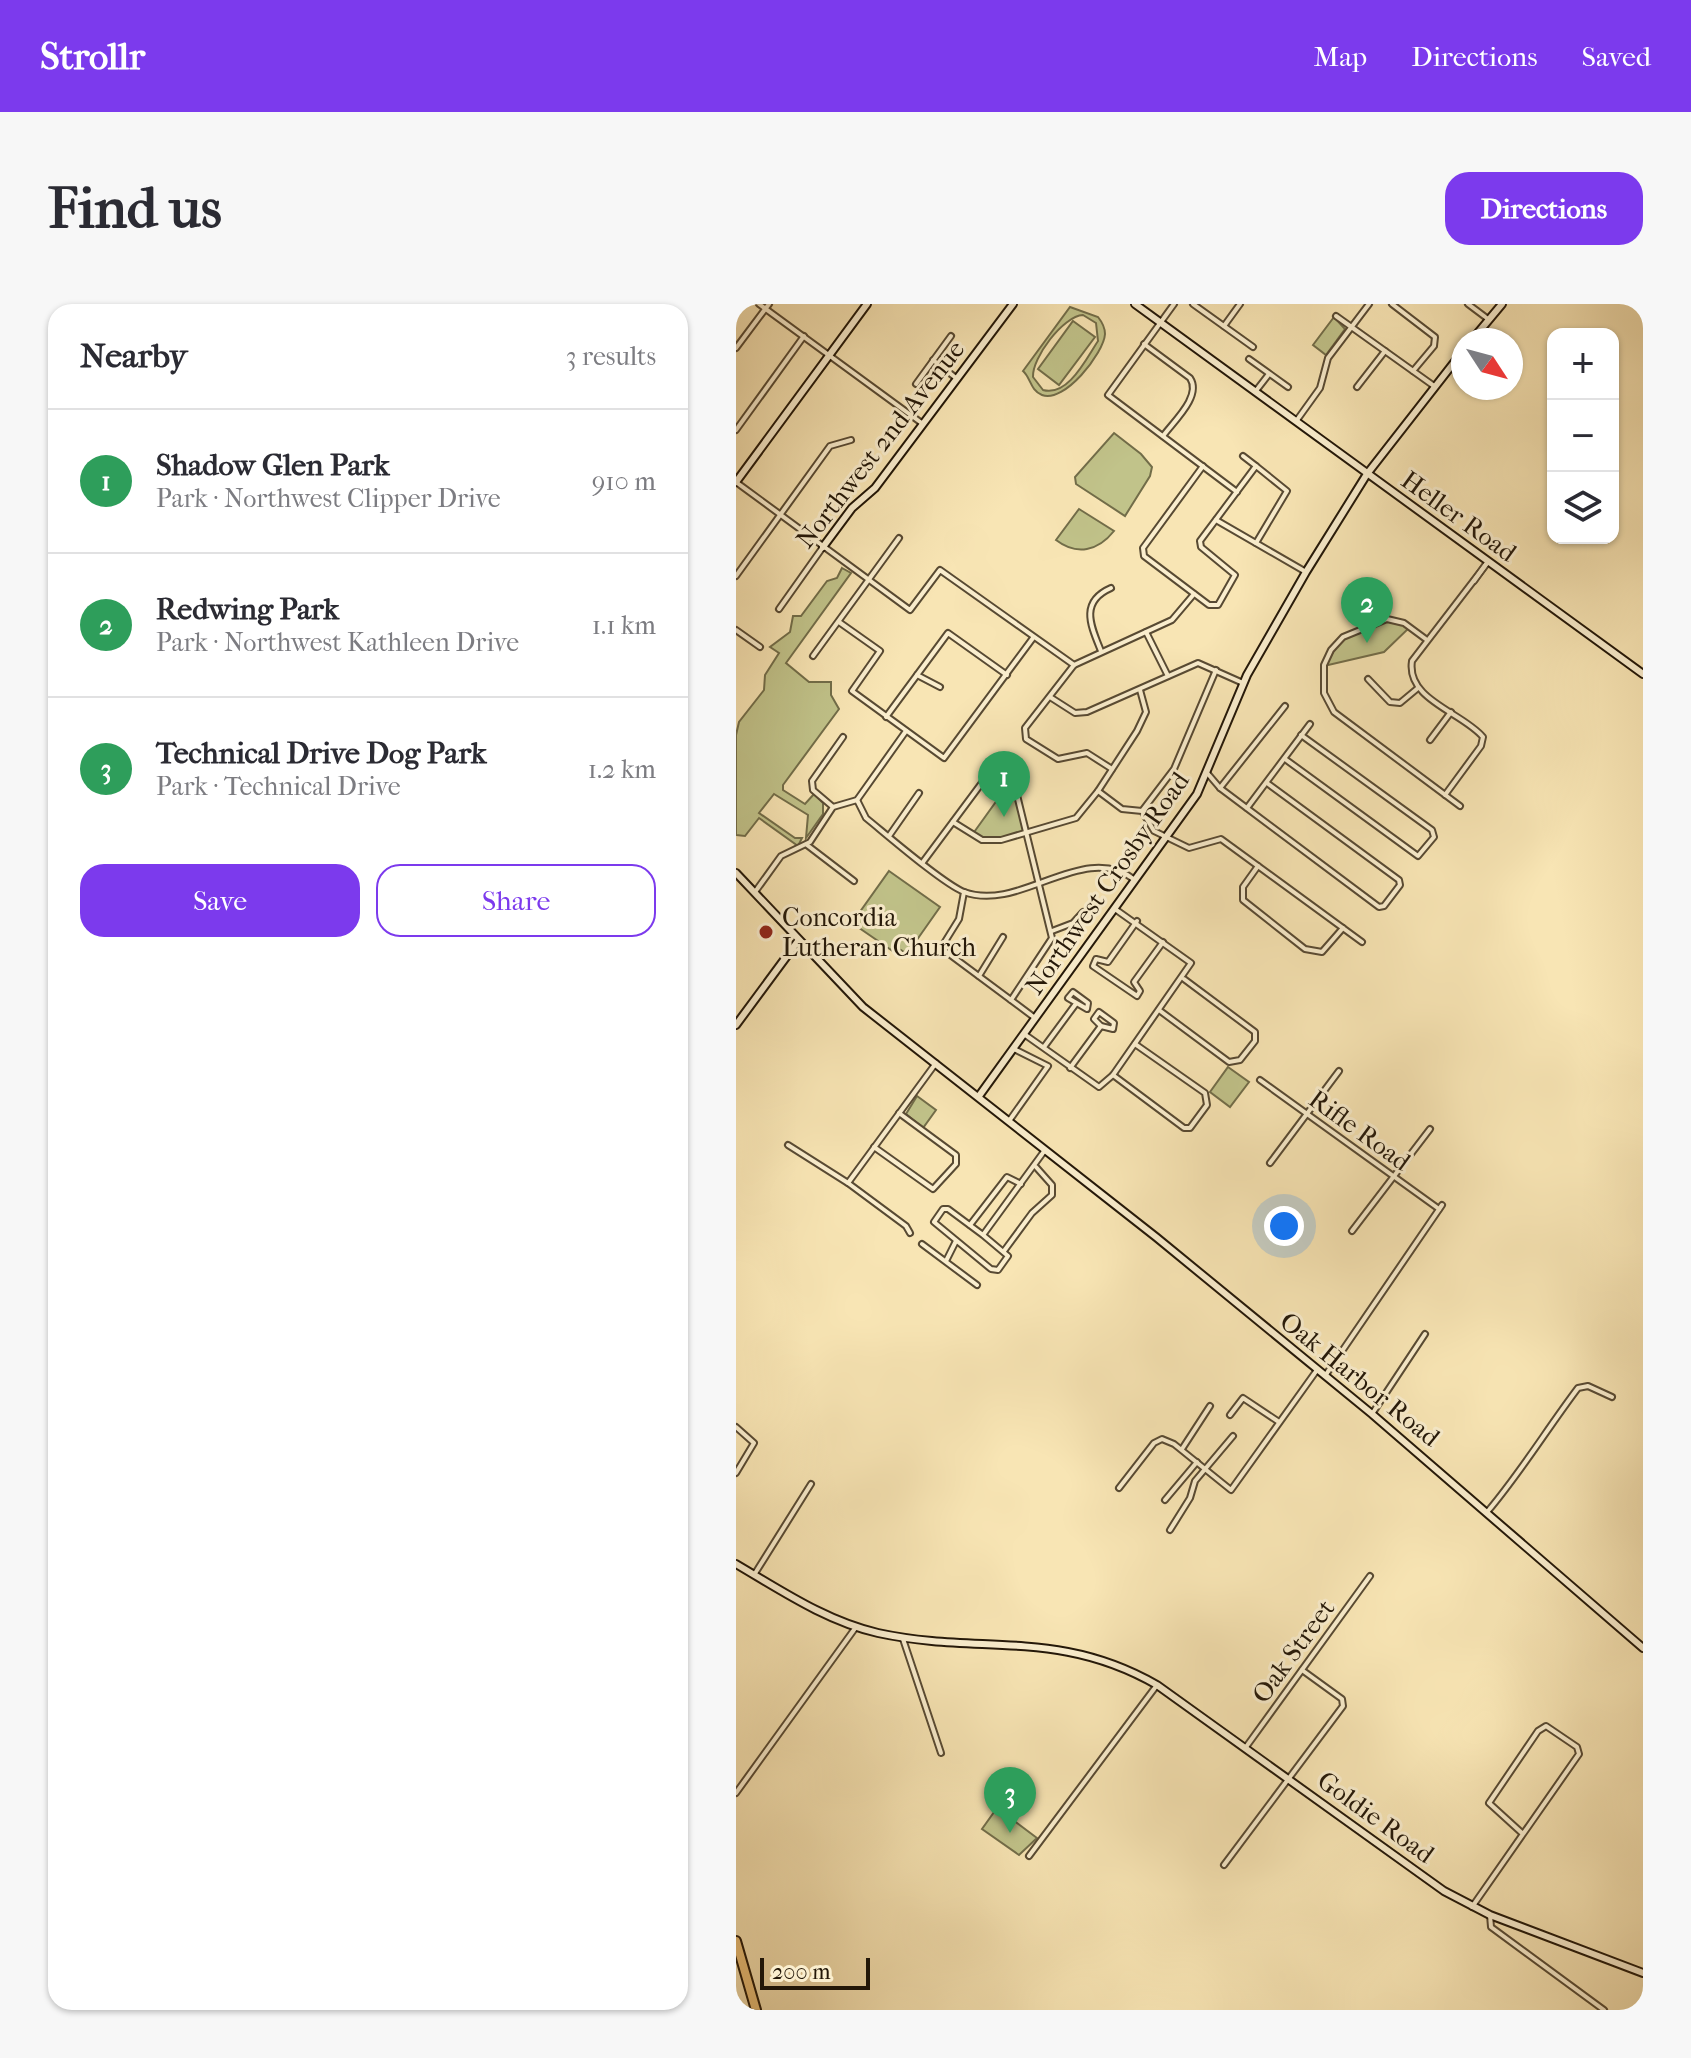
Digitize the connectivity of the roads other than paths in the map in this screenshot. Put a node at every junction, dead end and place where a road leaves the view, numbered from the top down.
1 (759, 304) edge
2 (867, 304) edge
3 (1013, 304) edge
4 (1135, 304) edge
5 (1174, 304) edge
6 (1193, 304) edge
7 (1240, 304) edge
8 (1369, 304) edge
9 (1392, 304) edge
10 (1468, 304) edge
11 (1502, 304) edge
12 (767, 306) edge
13 (1336, 316) dead end
14 (1489, 320) junction
15 (1160, 323) junction
16 (1224, 326) junction
17 (1352, 327) junction
18 (1482, 328) edge
19 (804, 336) junction
20 (951, 336) dead end
21 (1144, 344) junction
22 (1253, 347) dead end
23 (736, 348) edge
24 (1385, 351) junction
25 (830, 355) junction
26 (1249, 359) dead end
27 (933, 360) junction
28 (1451, 365) edge
29 (1413, 371) junction
30 (1269, 374) junction
31 (956, 378) junction
32 (916, 384) dead end
33 (1434, 386) junction
34 (1288, 387) dead end
35 (1357, 387) dead end
36 (1255, 392) junction
37 (1295, 422) junction
38 (923, 424) junction
39 (736, 430) edge
40 (1163, 436) junction
41 (851, 440) dead end
42 (1243, 456) dead end
43 (1203, 466) junction
44 (1256, 466) junction
45 (1367, 474) junction
46 (736, 482) edge
47 (1237, 492) junction
48 (781, 515) junction
49 (1216, 520) junction
50 (899, 538) dead end
51 (1256, 543) junction
52 (823, 547) junction
53 (1488, 561) junction
54 (1306, 572) junction
55 (736, 576) edge
56 (868, 580) junction
57 (1111, 588) dead end
58 (1376, 588) dead end
59 (1194, 594) junction
60 (779, 609) dead end
61 (839, 622) junction
62 (1368, 626) junction
63 (736, 630) edge
64 (1146, 632) junction
65 (1033, 638) junction
66 (1427, 640) junction
67 (760, 647) dead end
68 (1101, 651) junction
69 (813, 656) dead end
70 (1074, 665) junction
71 (1216, 670) junction
72 (1643, 674) edge
73 (917, 675) junction
74 (1007, 675) junction
75 (1168, 676) junction
76 (1368, 679) dead end
77 (1243, 683) junction
78 (940, 687) dead end
79 (1418, 688) junction
80 (1140, 690) junction
81 (1049, 696) junction
82 (1285, 706) dead end
83 (1451, 712) junction
84 (886, 717) junction
85 (1310, 724) dead end
86 (906, 731) junction
87 (1301, 735) junction
88 (843, 737) dead end
89 (1430, 740) dead end
90 (1285, 759) junction
91 (1112, 769) junction
92 (1208, 774) junction
93 (1267, 783) junction
94 (1220, 788) junction
95 (1098, 791) junction
96 (919, 793) dead end
97 (1445, 795) junction
98 (857, 800) junction
99 (1460, 806) dead end
100 (833, 807) junction
101 (1247, 808) junction
102 (1142, 811) junction
103 (953, 822) junction
104 (1025, 832) junction
105 (889, 836) junction
106 (1166, 838) junction
107 (807, 845) junction
108 (923, 862) junction
109 (1258, 866) junction
110 (736, 873) edge
111 (854, 881) dead end
112 (1137, 881) junction
113 (1037, 884) junction
114 (964, 892) junction
115 (754, 893) junction
116 (1115, 909) junction
117 (1083, 912) dead end
118 (1137, 921) junction
119 (1343, 928) junction
120 (1052, 931) junction
121 (1003, 937) dead end
122 (798, 941) junction
123 (1164, 941) junction
124 (1362, 942) dead end
125 (979, 976) junction
126 (1183, 978) junction
127 (1011, 1000) junction
128 (1075, 1005) junction
129 (1159, 1010) junction
130 (1035, 1018) junction
131 (736, 1025) edge
132 (1101, 1026) junction
133 (1023, 1034) junction
134 (1135, 1044) junction
135 (1044, 1047) junction
136 (1013, 1048) junction
137 (936, 1063) junction
138 (1070, 1068) junction
139 (1339, 1071) dead end
140 (1113, 1075) junction
141 (1260, 1080) dead end
142 (979, 1096) junction
143 (899, 1113) junction
144 (1307, 1113) junction
145 (1009, 1121) junction
146 (1430, 1129) dead end
147 (788, 1145) dead end
148 (874, 1147) junction
149 (1045, 1150) junction
150 (1270, 1163) dead end
151 (1035, 1166) junction
152 (1394, 1176) junction
153 (848, 1183) junction
154 (1021, 1184) junction
155 (970, 1225) junction
156 (1352, 1231) dead end
157 (910, 1233) dead end
158 (983, 1235) junction
159 (956, 1241) junction
160 (922, 1244) dead end
161 (1004, 1251) junction
162 (946, 1261) junction
163 (977, 1285) dead end
164 (1425, 1334) dead end
165 (1317, 1370) junction
166 (1325, 1376) junction
167 (1612, 1397) dead end
168 (1210, 1406) dead end
169 (1372, 1414) junction
170 (1230, 1415) dead end
171 (1280, 1422) junction
172 (736, 1427) edge
173 (1233, 1436) dead end
174 (1182, 1449) junction
175 (1197, 1462) junction
176 (1205, 1469) junction
177 (736, 1473) edge
178 (811, 1484) dead end
179 (1119, 1488) dead end
180 (1165, 1500) dead end
181 (1488, 1511) junction
182 (1170, 1530) dead end
183 (736, 1564) edge
184 (754, 1575) junction
185 (1370, 1576) dead end
186 (856, 1627) junction
187 (903, 1636) junction
188 (1643, 1648) edge
189 (1302, 1670) junction
190 (1157, 1685) junction
191 (1246, 1747) junction
192 (941, 1753) dead end
193 (1291, 1780) junction
194 (736, 1793) edge
195 (1523, 1834) junction
196 (1029, 1856) dead end
197 (1224, 1865) dead end
198 (1472, 1907) junction
199 (1490, 1915) junction
200 (736, 1941) edge
201 (1643, 1973) edge
202 (756, 2010) edge
203 (1604, 2010) edge

1 - 12 street
2 - 25 street
3 - 31 street, Northwest 2nd Avenue
4 - 15 street, Heller Road
5 - 15 street
6 - 16 street
7 - 16 street
8 - 17 street
9 - 29 street
10 - 14 street
11 - 14 street
12 - 19 street
12 - 23 street
13 - 17 street
14 - 18 street
15 - 21 street
15 - 36 street, Heller Road
16 - 22 street
17 - 24 street
17 - 37 street
19 - 25 street
19 - 39 street
20 - 27 street
21 - 40 street
21 - 40 street
24 - 29 street
24 - 35 street
25 - 38 street
25 - 46 street
26 - 30 street
27 - 31 street
27 - 32 street
28 - 33 street, Northwest Crosby Road
29 - 33 street
30 - 34 street
30 - 36 street
31 - 38 street, Northwest 2nd Avenue
33 - 45 street, Northwest Crosby Road
36 - 37 street, Heller Road
37 - 45 street, Heller Road
38 - 52 street, Northwest 2nd Avenue
40 - 43 street
41 - 48 street
42 - 44 street
43 - 47 street
43 - 59 street
44 - 47 street
44 - 51 street
45 - 53 street, Heller Road
45 - 54 street, Northwest Crosby Road
46 - 48 street
47 - 49 street
48 - 52 street
48 - 55 street
49 - 51 street
49 - 59 street
50 - 56 street
51 - 54 street
52 - 56 street
52 - 60 street, Northwest 2nd Avenue
53 - 66 street
53 - 72 street, Heller Road
54 - 77 street, Northwest Crosby Road
56 - 61 street
56 - 65 street
57 - 68 street
58 - 62 street
59 - 64 street
61 - 69 street
61 - 84 street
62 - 66 street
62 - 97 street
63 - 67 street
64 - 68 street
64 - 75 street
65 - 70 street
65 - 74 street
66 - 79 street
68 - 70 street
70 - 81 street
71 - 75 street
71 - 77 street
71 - 102 street
73 - 74 street
73 - 78 street
73 - 84 street
74 - 86 street
75 - 80 street
76 - 79 street
77 - 92 street, Northwest Crosby Road
79 - 83 street
80 - 81 street
80 - 91 street
81 - 91 street
82 - 94 street
83 - 89 street
83 - 97 street
84 - 86 street
85 - 87 street
86 - 98 street
87 - 90 street
87 - 90 street
88 - 100 street
90 - 93 street
91 - 95 street
92 - 94 street
92 - 106 street, Northwest Crosby Road
93 - 101 street
93 - 101 street
94 - 101 street
95 - 102 street
95 - 104 street
96 - 105 street
97 - 99 street
98 - 100 street
98 - 105 street
100 - 107 street
102 - 106 street
103 - 104 street
103 - 104 street
103 - 108 street
104 - 113 street
105 - 108 street
106 - 109 street
106 - 112 street, Northwest Crosby Road
107 - 111 street
107 - 115 street
108 - 114 street
109 - 119 street
109 - 119 street
110 - 115 street, Oak Harbor Road
112 - 113 street
112 - 116 street, Northwest Crosby Road
113 - 114 street
113 - 120 street
114 - 125 street
115 - 122 street, Oak Harbor Road
116 - 118 street
116 - 130 street, Northwest Crosby Road
117 - 120 street
118 - 123 street
118 - 123 street
119 - 124 street
120 - 127 street
121 - 125 street
122 - 131 street
122 - 137 street, Oak Harbor Road
123 - 126 street
125 - 127 street
126 - 129 street
126 - 129 street
127 - 130 street
128 - 128 street
128 - 135 street
129 - 134 street
130 - 133 street, Northwest Crosby Road
132 - 132 street
132 - 138 street
133 - 135 street
133 - 136 street, Northwest Crosby Road
134 - 140 street
134 - 140 street
135 - 138 street
136 - 142 street, Northwest Crosby Road
136 - 145 street
137 - 142 street, Oak Harbor Road
137 - 143 street
138 - 140 street
139 - 144 street
141 - 144 street, Rifle Road
142 - 145 street, Oak Harbor Road
143 - 148 street
143 - 148 street
144 - 150 street
144 - 152 street, Rifle Road
145 - 149 street, Oak Harbor Road
146 - 152 street
147 - 153 street
148 - 153 street
149 - 151 street
149 - 165 street, Oak Harbor Road
151 - 154 street
151 - 161 street
152 - 156 street
152 - 166 street, Rifle Road
153 - 157 street
154 - 155 street
154 - 158 street
155 - 158 street
155 - 159 street
158 - 161 street
159 - 161 street
159 - 162 street
160 - 162 street
162 - 163 street
164 - 169 street
165 - 166 street, Oak Harbor Road
165 - 171 street
166 - 169 street, Oak Harbor Road
167 - 181 street
168 - 174 street
169 - 181 street, Oak Harbor Road
170 - 171 street
171 - 176 street
172 - 177 street
173 - 176 street
174 - 175 street
174 - 179 street
175 - 176 street
175 - 180 street
176 - 182 street
178 - 184 street
181 - 188 street, Oak Harbor Road
183 - 184 street, Goldie Road
184 - 186 street, Goldie Road
185 - 189 street, Oak Street
186 - 187 street, Goldie Road
186 - 194 street
187 - 190 street, Goldie Road
187 - 192 street
189 - 191 street, Oak Street
189 - 193 street
190 - 191 street, Goldie Road
190 - 196 street
191 - 193 street, Goldie Road
193 - 197 street
193 - 198 street, Goldie Road
195 - 195 street
195 - 198 street
198 - 199 street, Goldie Road
199 - 201 street, Goldie Road
199 - 203 street
200 - 202 main road

